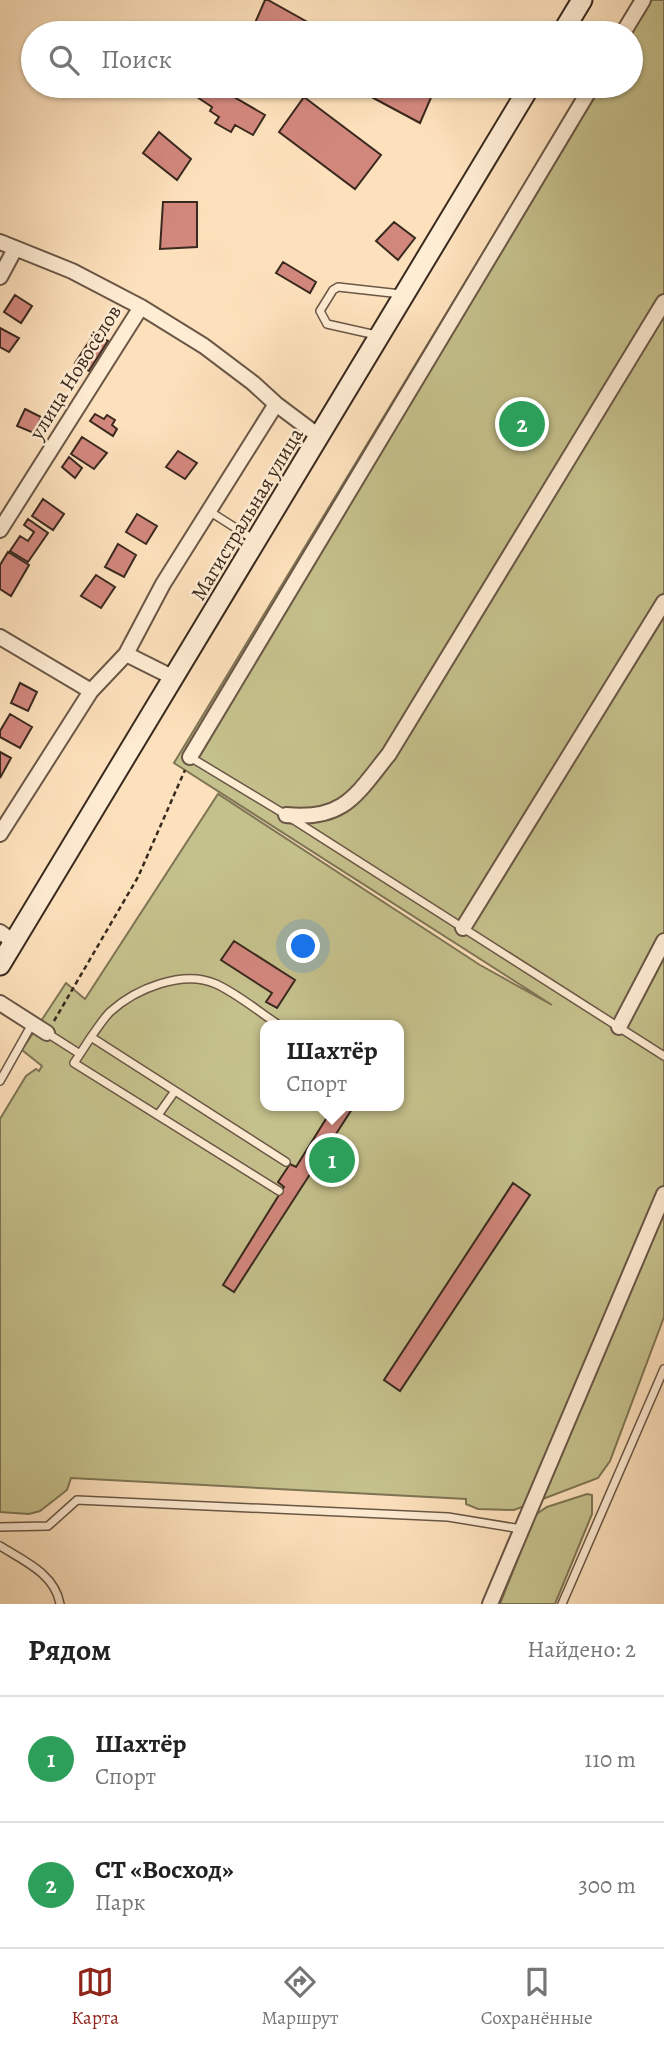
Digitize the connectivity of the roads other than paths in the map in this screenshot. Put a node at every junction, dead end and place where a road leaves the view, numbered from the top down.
1 (582, 0) edge
2 (643, 0) edge
3 (569, 21) edge
4 (630, 21) edge
5 (523, 98) edge
6 (585, 98) edge
7 (0, 242) edge
8 (15, 248) junction
9 (0, 277) edge
10 (406, 295) junction
11 (664, 302) edge
12 (141, 307) junction
13 (380, 337) junction
14 (276, 404) junction
15 (320, 437) junction
16 (209, 511) junction
17 (0, 530) edge
18 (257, 541) junction
19 (664, 602) edge
20 (0, 638) edge
21 (126, 654) junction
22 (174, 678) junction
23 (91, 691) junction
24 (190, 757) joint
25 (286, 815) junction
26 (0, 834) edge
27 (463, 928) junction
28 (7, 937) edge
29 (664, 941) edge
30 (0, 965) edge
31 (0, 1003) edge
32 (271, 1020) edge
33 (32, 1024) junction
34 (619, 1027) junction
35 (47, 1033) joint
36 (91, 1037) junction
37 (80, 1054) junction
38 (664, 1056) edge
39 (0, 1081) edge
40 (175, 1091) junction
41 (158, 1115) junction
42 (286, 1162) dead end
43 (279, 1191) dead end
44 (664, 1194) edge
45 (664, 1368) edge
46 (0, 1527) edge
47 (522, 1529) junction
48 (0, 1546) edge
49 (60, 1604) edge
50 (490, 1604) edge
51 (562, 1604) edge

1 - 3 main road
2 - 4 street
5 - 10 main road, Магистральная улица
6 - 24 street
7 - 8 street
8 - 9 street
8 - 12 street
10 - 13 main road, Магистральная улица
10 - 13 lane
11 - 25 street
12 - 14 street
12 - 17 street, улица Новосёлов
13 - 15 main road, Магистральная улица
14 - 15 street
14 - 16 street, Магистральная улица
15 - 18 main road, Магистральная улица
16 - 18 lane
16 - 21 street, Магистральная улица
18 - 22 main road, Магистральная улица
19 - 27 street
20 - 23 street
21 - 22 street
21 - 23 street, Магистральная улица
22 - 28 main road, Магистральная улица
23 - 26 street, Магистральная улица
24 - 25 lane
25 - 27 lane
27 - 34 lane
28 - 30 main road, Магистральная улица
29 - 34 street
31 - 33 street
32 - 36 lane
33 - 35 street
33 - 39 lane
34 - 38 lane
35 - 37 lane
36 - 37 lane
36 - 40 lane
37 - 41 lane
40 - 41 lane
40 - 42 lane
41 - 43 lane
44 - 47 street
45 - 51 lane
46 - 47 lane
47 - 50 street
48 - 49 lane

